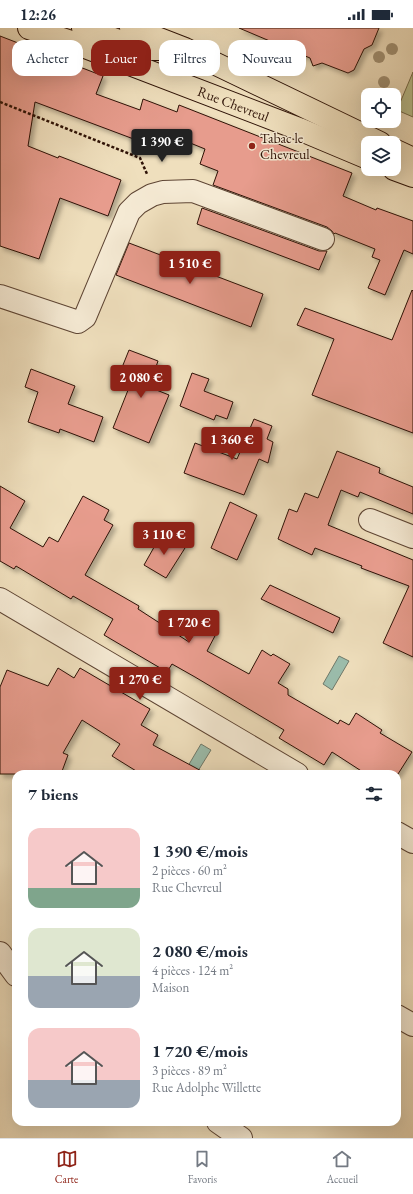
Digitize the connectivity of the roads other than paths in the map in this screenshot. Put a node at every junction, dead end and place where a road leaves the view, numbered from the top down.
1 (29, 28) edge
2 (84, 28) edge
3 (131, 28) edge
4 (163, 40) edge
5 (159, 49) edge
6 (220, 65) edge
7 (366, 136) edge
8 (401, 153) edge
9 (361, 155) edge
10 (413, 159) edge
11 (401, 172) edge
12 (413, 176) edge
13 (323, 240) dead end
14 (0, 296) edge
15 (370, 520) dead end
16 (413, 537) edge
17 (0, 599) edge
18 (290, 770) edge
19 (401, 835) edge
20 (413, 842) edge
21 (0, 953) edge
22 (12, 970) edge
23 (401, 1018) edge
24 (413, 1025) edge
25 (224, 1126) edge
26 (241, 1138) edge

1 - 9 main road, Rue Chevreul
2 - 5 main road
3 - 4 main road, Rue Chevreul
6 - 7 main road, Rue Chevreul
8 - 10 main road
11 - 12 main road
13 - 14 street
15 - 16 street
17 - 18 street
19 - 20 street
21 - 22 street
23 - 24 street
25 - 26 street

